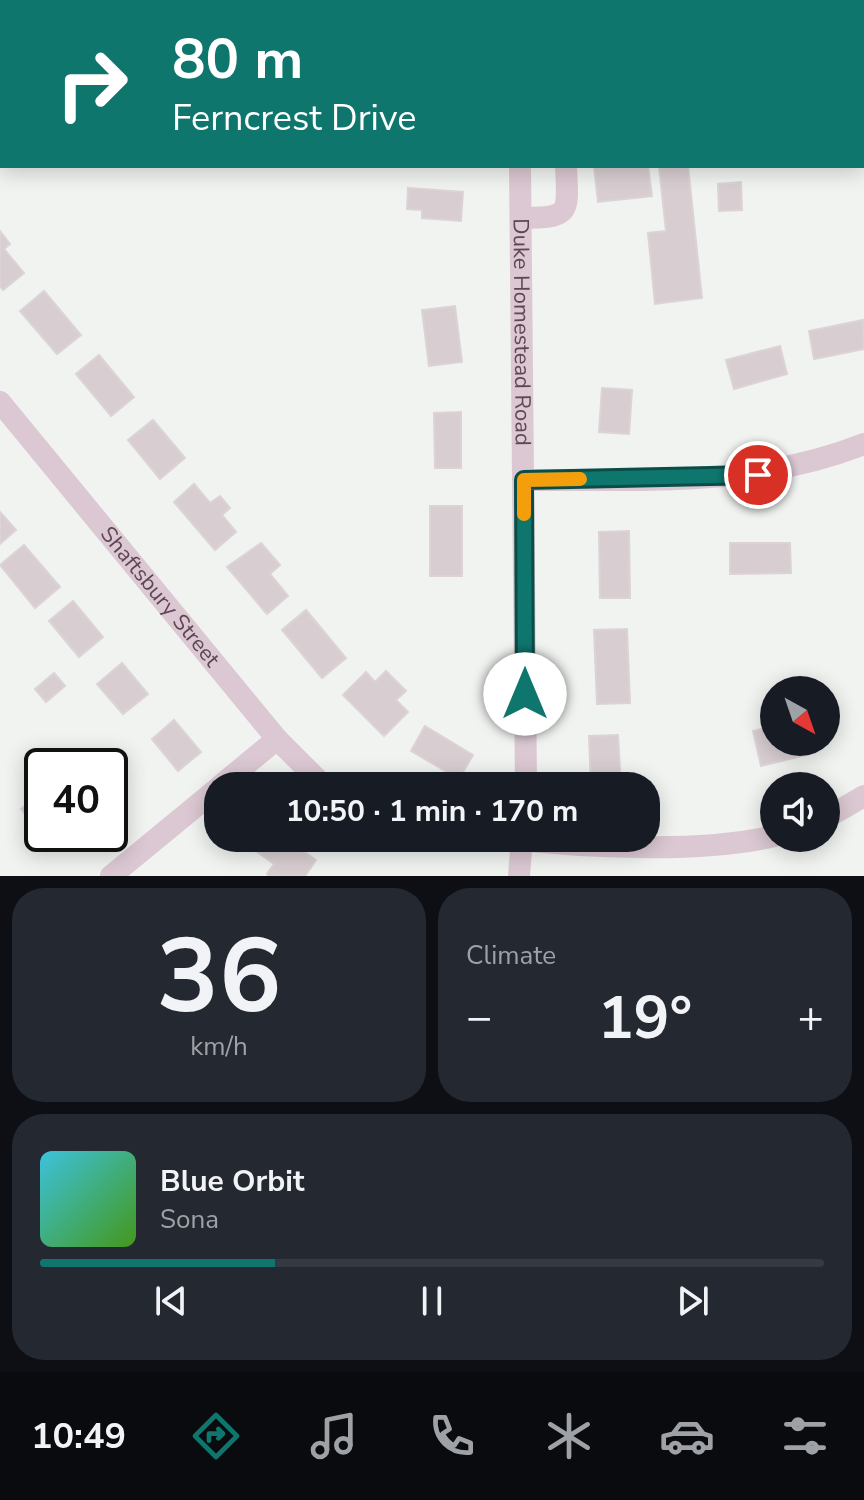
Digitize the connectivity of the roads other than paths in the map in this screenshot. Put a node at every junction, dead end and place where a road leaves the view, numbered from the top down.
1 (520, 168) edge
2 (566, 168) edge
3 (521, 218) junction
4 (3, 412) edge
5 (864, 444) edge
6 (524, 480) junction
7 (277, 739) junction
8 (237, 772) edge
9 (310, 772) edge
10 (526, 772) edge
11 (864, 796) edge
12 (204, 799) edge
13 (840, 810) edge
14 (760, 838) edge
15 (660, 844) edge
16 (516, 852) edge
17 (111, 876) edge
18 (519, 876) edge

1 - 3 street, Duke Homestead Road
2 - 3 street
3 - 6 street, Duke Homestead Road
4 - 7 street, Shaftsbury Street
5 - 6 street
6 - 10 street, Duke Homestead Road
7 - 8 street
7 - 9 street, Shaftsbury Street
11 - 13 street
12 - 17 street
14 - 15 street
16 - 18 street

